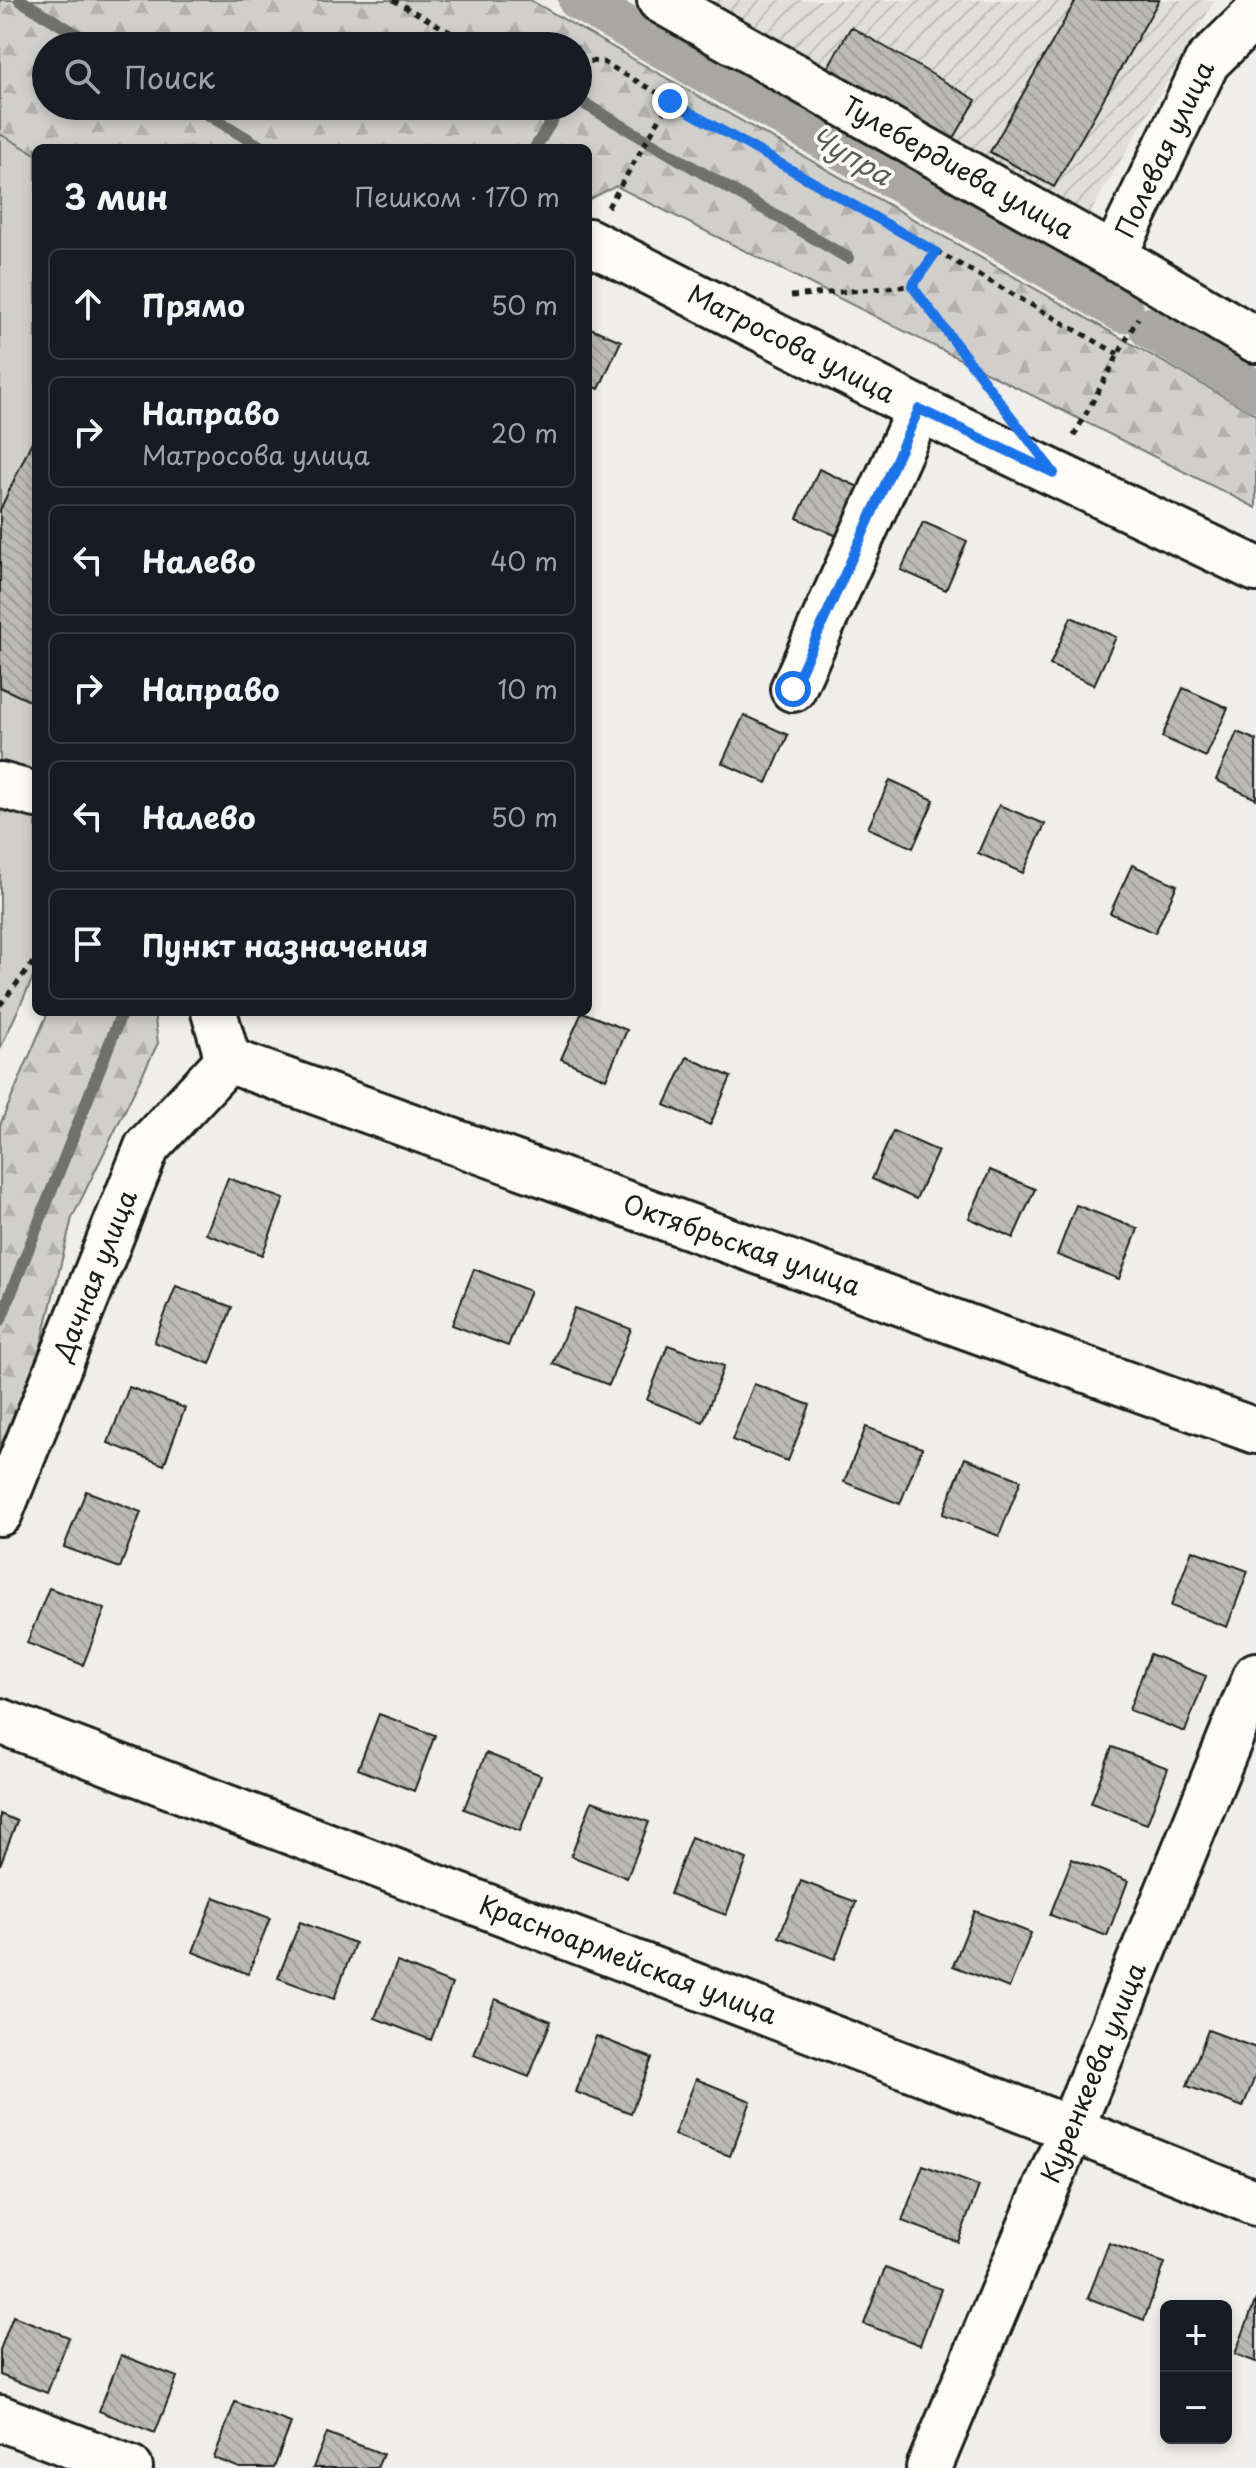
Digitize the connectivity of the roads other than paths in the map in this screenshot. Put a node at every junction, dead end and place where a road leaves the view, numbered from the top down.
1 (660, 0) edge
2 (1256, 14) edge
3 (592, 243) edge
4 (1114, 256) junction
5 (1256, 340) edge
6 (919, 409) junction
7 (1256, 569) edge
8 (793, 689) dead end
9 (0, 785) edge
10 (32, 794) edge
11 (215, 1016) edge
12 (228, 1060) junction
13 (1256, 1431) edge
14 (0, 1513) edge
15 (1256, 1675) edge
16 (0, 1721) edge
17 (1071, 2129) junction
18 (1256, 2203) edge
19 (0, 2418) edge
20 (130, 2468) edge
21 (929, 2468) edge

1 - 4 street, Тулебердиева улица
2 - 4 street, Полевая улица
3 - 6 street, Матросова улица
4 - 5 street, Тулебердиева улица
6 - 7 street, Матросова улица
6 - 8 street
9 - 10 street
11 - 12 street
12 - 13 street, Октябрьская улица
12 - 14 street, Дачная улица
15 - 17 street, Куренкеева улица
16 - 17 street, Красноармейская улица
17 - 18 street, Красноармейская улица
17 - 21 street, Куренкеева улица
19 - 20 street

